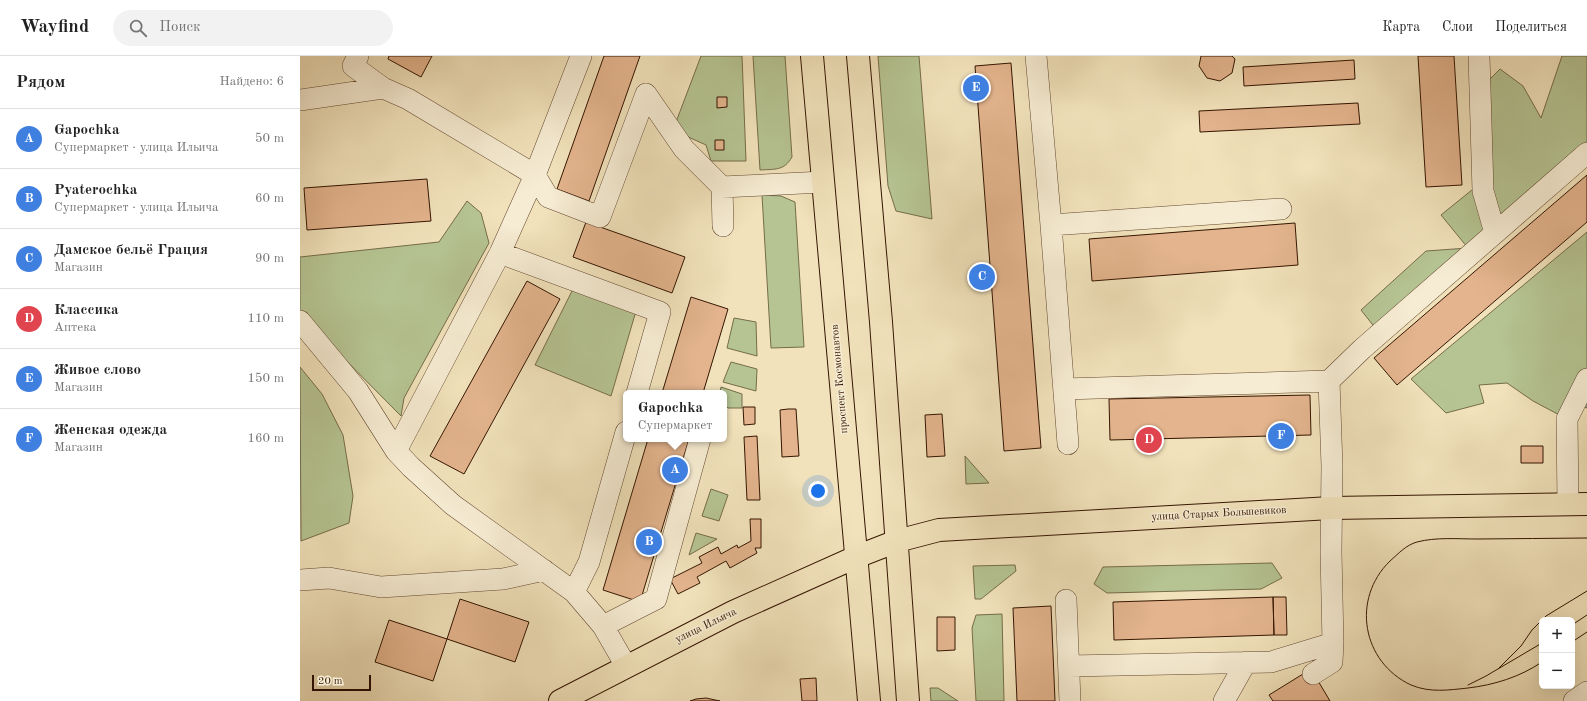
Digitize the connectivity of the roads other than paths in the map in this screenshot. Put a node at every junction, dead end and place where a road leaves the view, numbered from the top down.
1 (358, 56) edge
2 (581, 56) edge
3 (812, 56) edge
4 (858, 56) edge
5 (1036, 56) edge
6 (1479, 56) edge
7 (383, 88) junction
8 (300, 100) edge
9 (1587, 153) edge
10 (535, 175) junction
11 (823, 182) junction
12 (722, 187) junction
13 (1281, 209) dead end
14 (1051, 225) junction
15 (723, 226) dead end
16 (1495, 233) junction
17 (500, 253) junction
18 (300, 321) edge
19 (1587, 379) edge
20 (1328, 381) junction
21 (1064, 389) junction
22 (638, 390) edge
23 (623, 442) edge
24 (699, 442) edge
25 (1068, 444) dead end
26 (396, 451) junction
27 (1578, 504) edge
28 (1331, 508) junction
29 (897, 541) junction
30 (856, 557) junction
31 (544, 570) junction
32 (300, 580) edge
33 (574, 592) junction
34 (1066, 600) dead end
35 (603, 626) junction
36 (1333, 643) junction
37 (1246, 662) junction
38 (626, 666) junction
39 (1069, 666) junction
40 (1313, 674) dead end
41 (1587, 692) edge
42 (560, 701) edge
43 (869, 701) edge
44 (908, 701) edge
45 (1070, 701) edge
46 (1224, 701) edge
47 (1574, 701) edge

1 - 7 street
2 - 10 street
3 - 11 main road, проспект Космонавтов
4 - 29 main road
5 - 14 street
6 - 16 street
7 - 8 street
7 - 10 street
9 - 16 street
10 - 12 street
10 - 17 street
11 - 12 street
11 - 30 main road, проспект Космонавтов
12 - 15 street
13 - 14 street
14 - 21 street
16 - 20 street
17 - 22 street
17 - 26 street
18 - 26 street
19 - 27 street
20 - 21 street
20 - 28 street
21 - 25 street
23 - 33 street
24 - 35 street
26 - 31 street
27 - 28 main road, улица Старых Большевиков
28 - 29 main road, улица Старых Большевиков
28 - 36 street
29 - 30 main road, улица Старых Большевиков
29 - 44 main road
30 - 38 main road, улица Ильича
30 - 43 main road, проспект Космонавтов
31 - 32 street
31 - 33 street
33 - 35 street
34 - 39 street
35 - 38 street
36 - 37 street
36 - 40 street
37 - 39 street
37 - 46 street
38 - 42 main road, улица Ильича
39 - 45 street
41 - 47 street

